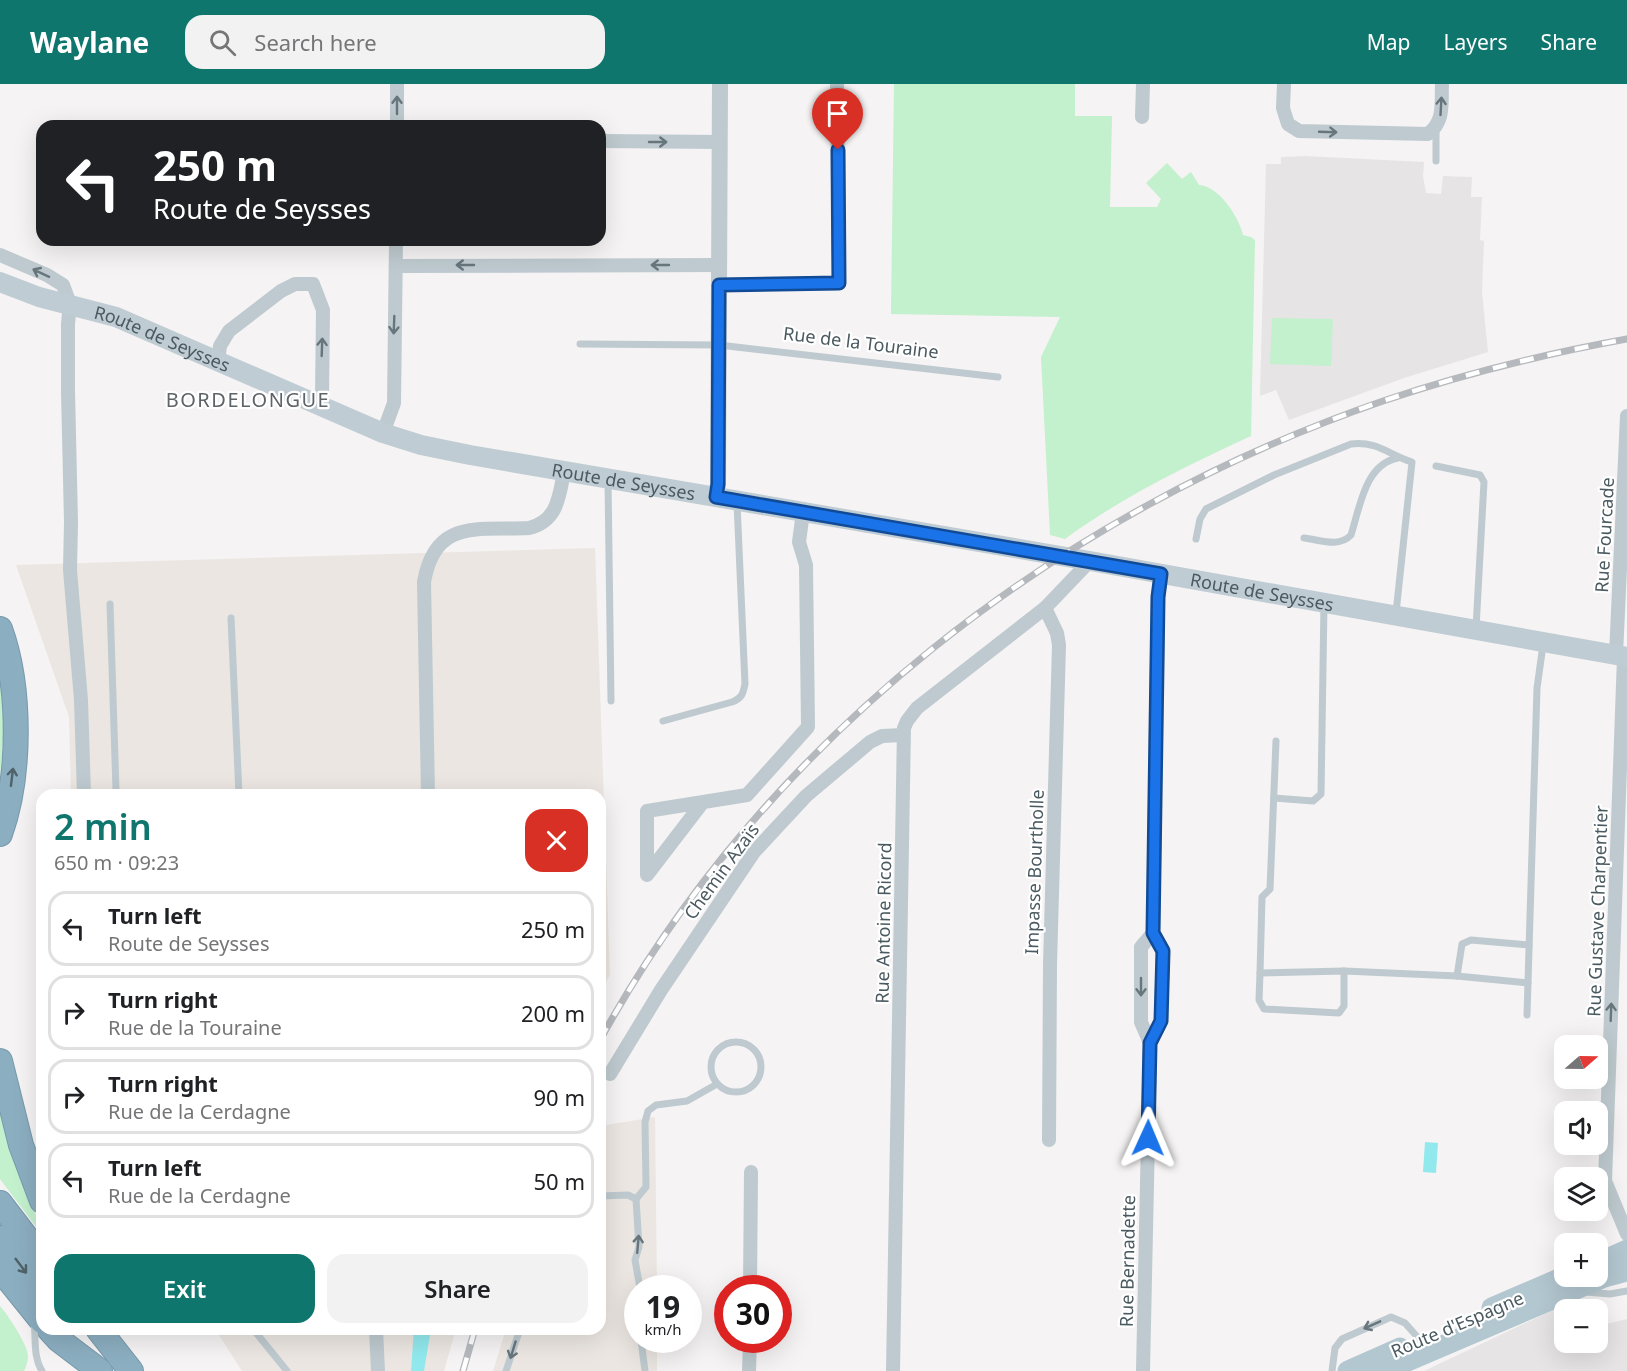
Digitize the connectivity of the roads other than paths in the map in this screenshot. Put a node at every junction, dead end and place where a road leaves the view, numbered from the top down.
1 (397, 84) edge
2 (720, 84) edge
3 (837, 84) edge
4 (1143, 84) edge
5 (1284, 84) edge
6 (1442, 84) edge
7 (1142, 117) dead end
8 (397, 120) edge
9 (1436, 128) junction
10 (606, 141) edge
11 (720, 142) junction
12 (1436, 161) dead end
13 (396, 246) edge
14 (0, 255) edge
15 (719, 265) junction
16 (396, 266) junction
17 (0, 282) edge
18 (719, 285) junction
19 (70, 304) junction
20 (580, 344) dead end
21 (719, 345) junction
22 (218, 361) junction
23 (998, 377) dead end
24 (319, 405) junction
25 (1627, 416) edge
26 (383, 433) junction
27 (1398, 458) junction
28 (1436, 466) dead end
29 (564, 471) junction
30 (608, 479) junction
31 (1625, 487) edge
32 (716, 497) junction
33 (737, 500) junction
34 (803, 512) junction
35 (1305, 538) dead end
36 (1196, 539) dead end
37 (1090, 561) junction
38 (1161, 574) junction
39 (110, 604) dead end
40 (1324, 604) junction
41 (1045, 608) junction
42 (1395, 616) junction
43 (231, 618) dead end
44 (0, 629) edge
45 (1475, 630) junction
46 (1544, 642) junction
47 (1622, 656) edge
48 (611, 700) dead end
49 (663, 721) dead end
50 (903, 735) junction
51 (1276, 741) dead end
52 (84, 789) edge
53 (116, 789) edge
54 (239, 789) edge
55 (428, 789) edge
56 (1274, 798) junction
57 (703, 802) junction
58 (0, 834) edge
59 (1153, 933) junction
60 (1529, 945) junction
61 (1344, 971) junction
62 (1260, 974) junction
63 (1457, 976) junction
64 (1528, 983) junction
65 (1527, 1016) dead end
66 (1150, 1043) junction
67 (0, 1061) edge
68 (610, 1074) dead end
69 (717, 1084) junction
70 (1049, 1140) dead end
71 (751, 1172) dead end
72 (36, 1185) edge
73 (606, 1196) edge
74 (636, 1199) junction
75 (0, 1203) edge
76 (1627, 1234) edge
77 (0, 1238) edge
78 (36, 1250) edge
79 (1627, 1250) edge
80 (1608, 1259) edge
81 (0, 1269) edge
82 (1627, 1271) edge
83 (638, 1275) edge
84 (750, 1275) edge
85 (1608, 1275) edge
86 (1559, 1287) edge
87 (1561, 1287) edge
88 (1584, 1287) edge
89 (1627, 1291) edge
90 (36, 1303) edge
91 (36, 1305) edge
92 (37, 1335) edge
93 (54, 1335) edge
94 (74, 1335) edge
95 (103, 1335) edge
96 (121, 1335) edge
97 (258, 1335) edge
98 (376, 1335) edge
99 (518, 1335) edge
100 (1420, 1340) junction
101 (643, 1353) edge
102 (750, 1353) edge
103 (42, 1371) edge
104 (100, 1371) edge
105 (131, 1371) edge
106 (148, 1371) edge
107 (286, 1371) edge
108 (378, 1371) edge
109 (506, 1371) edge
110 (645, 1371) edge
111 (749, 1371) edge
112 (893, 1371) edge
113 (1143, 1371) edge
114 (1332, 1371) edge
115 (1348, 1371) edge
116 (1384, 1371) edge

8 -> 1 street
2 - 11 street
3 - 18 street
4 - 7 street
5 -> 9 street
9 -> 6 street
9 - 12 lane
10 -> 11 street
11 - 15 street
13 - 16 street
19 -> 14 street
15 -> 16 street
15 - 18 street
16 -> 26 street
17 - 19 main road, Route de Seysses
18 - 21 street
19 - 22 main road, Route de Seysses
19 - 52 street
20 - 21 lane, Rue de la Touraine
21 - 23 lane, Rue de la Touraine
21 - 32 street
22 - 24 main road, Route de Seysses
24 -> 22 street
24 - 26 main road, Route de Seysses
25 - 31 street, Rue Fourcade
26 - 29 main road, Route de Seysses
27 - 35 lane
27 - 36 lane
27 - 42 lane
28 - 45 lane
29 - 30 main road, Route de Seysses
29 - 55 street
30 - 32 main road, Route de Seysses
30 - 48 lane
31 - 47 street, Rue Fourcade
32 - 33 main road, Route de Seysses
33 - 34 main road, Route de Seysses
33 - 49 lane
34 - 37 main road, Route de Seysses
34 - 57 street
37 - 38 main road, Route de Seysses
37 - 41 street, Rue Antoine Ricord
38 - 40 main road, Route de Seysses
38 - 59 street, Rue Bernadette
39 - 53 lane
40 - 42 main road, Route de Seysses
40 - 56 lane
41 - 50 street, Rue Antoine Ricord
41 - 70 street, Impasse Bourtholle
42 - 45 main road, Route de Seysses
43 - 54 lane
58 -> 44 highway
45 - 46 main road, Route de Seysses
46 - 47 main road, Route de Seysses
46 - 60 lane
76 -> 47 street, Rue Gustave Charpentier
50 - 68 street, Chemin Azaïs
50 - 112 street, Rue Antoine Ricord
51 - 56 lane
56 - 62 lane
57 - 57 street
59 - 66 street, Rue Bernadette
59 -> 66 street, Rue Bernadette
60 - 63 lane
60 - 64 lane
61 - 62 lane
61 - 62 lane
61 - 63 lane
63 - 64 lane
64 - 65 lane
66 - 113 street, Rue Bernadette
67 - 72 highway
69 - 69 lane
69 - 74 lane
71 - 84 street
73 - 74 lane
83 -> 74 lane
75 - 78 highway
77 -> 90 highway
79 - 80 main road
81 - 91 highway
82 - 85 main road, Route d'Espagne
86 - 100 main road, Route d'Espagne
87 - 116 main road, Route d'Espagne
88 - 89 lane
92 - 103 lane
93 - 104 highway
94 - 104 highway
95 - 105 highway
96 - 106 highway
97 - 107 lane
98 - 108 street
99 -> 109 lane
100 -> 114 lane
100 - 115 main road, Route d'Espagne
101 - 110 lane
102 - 111 street

